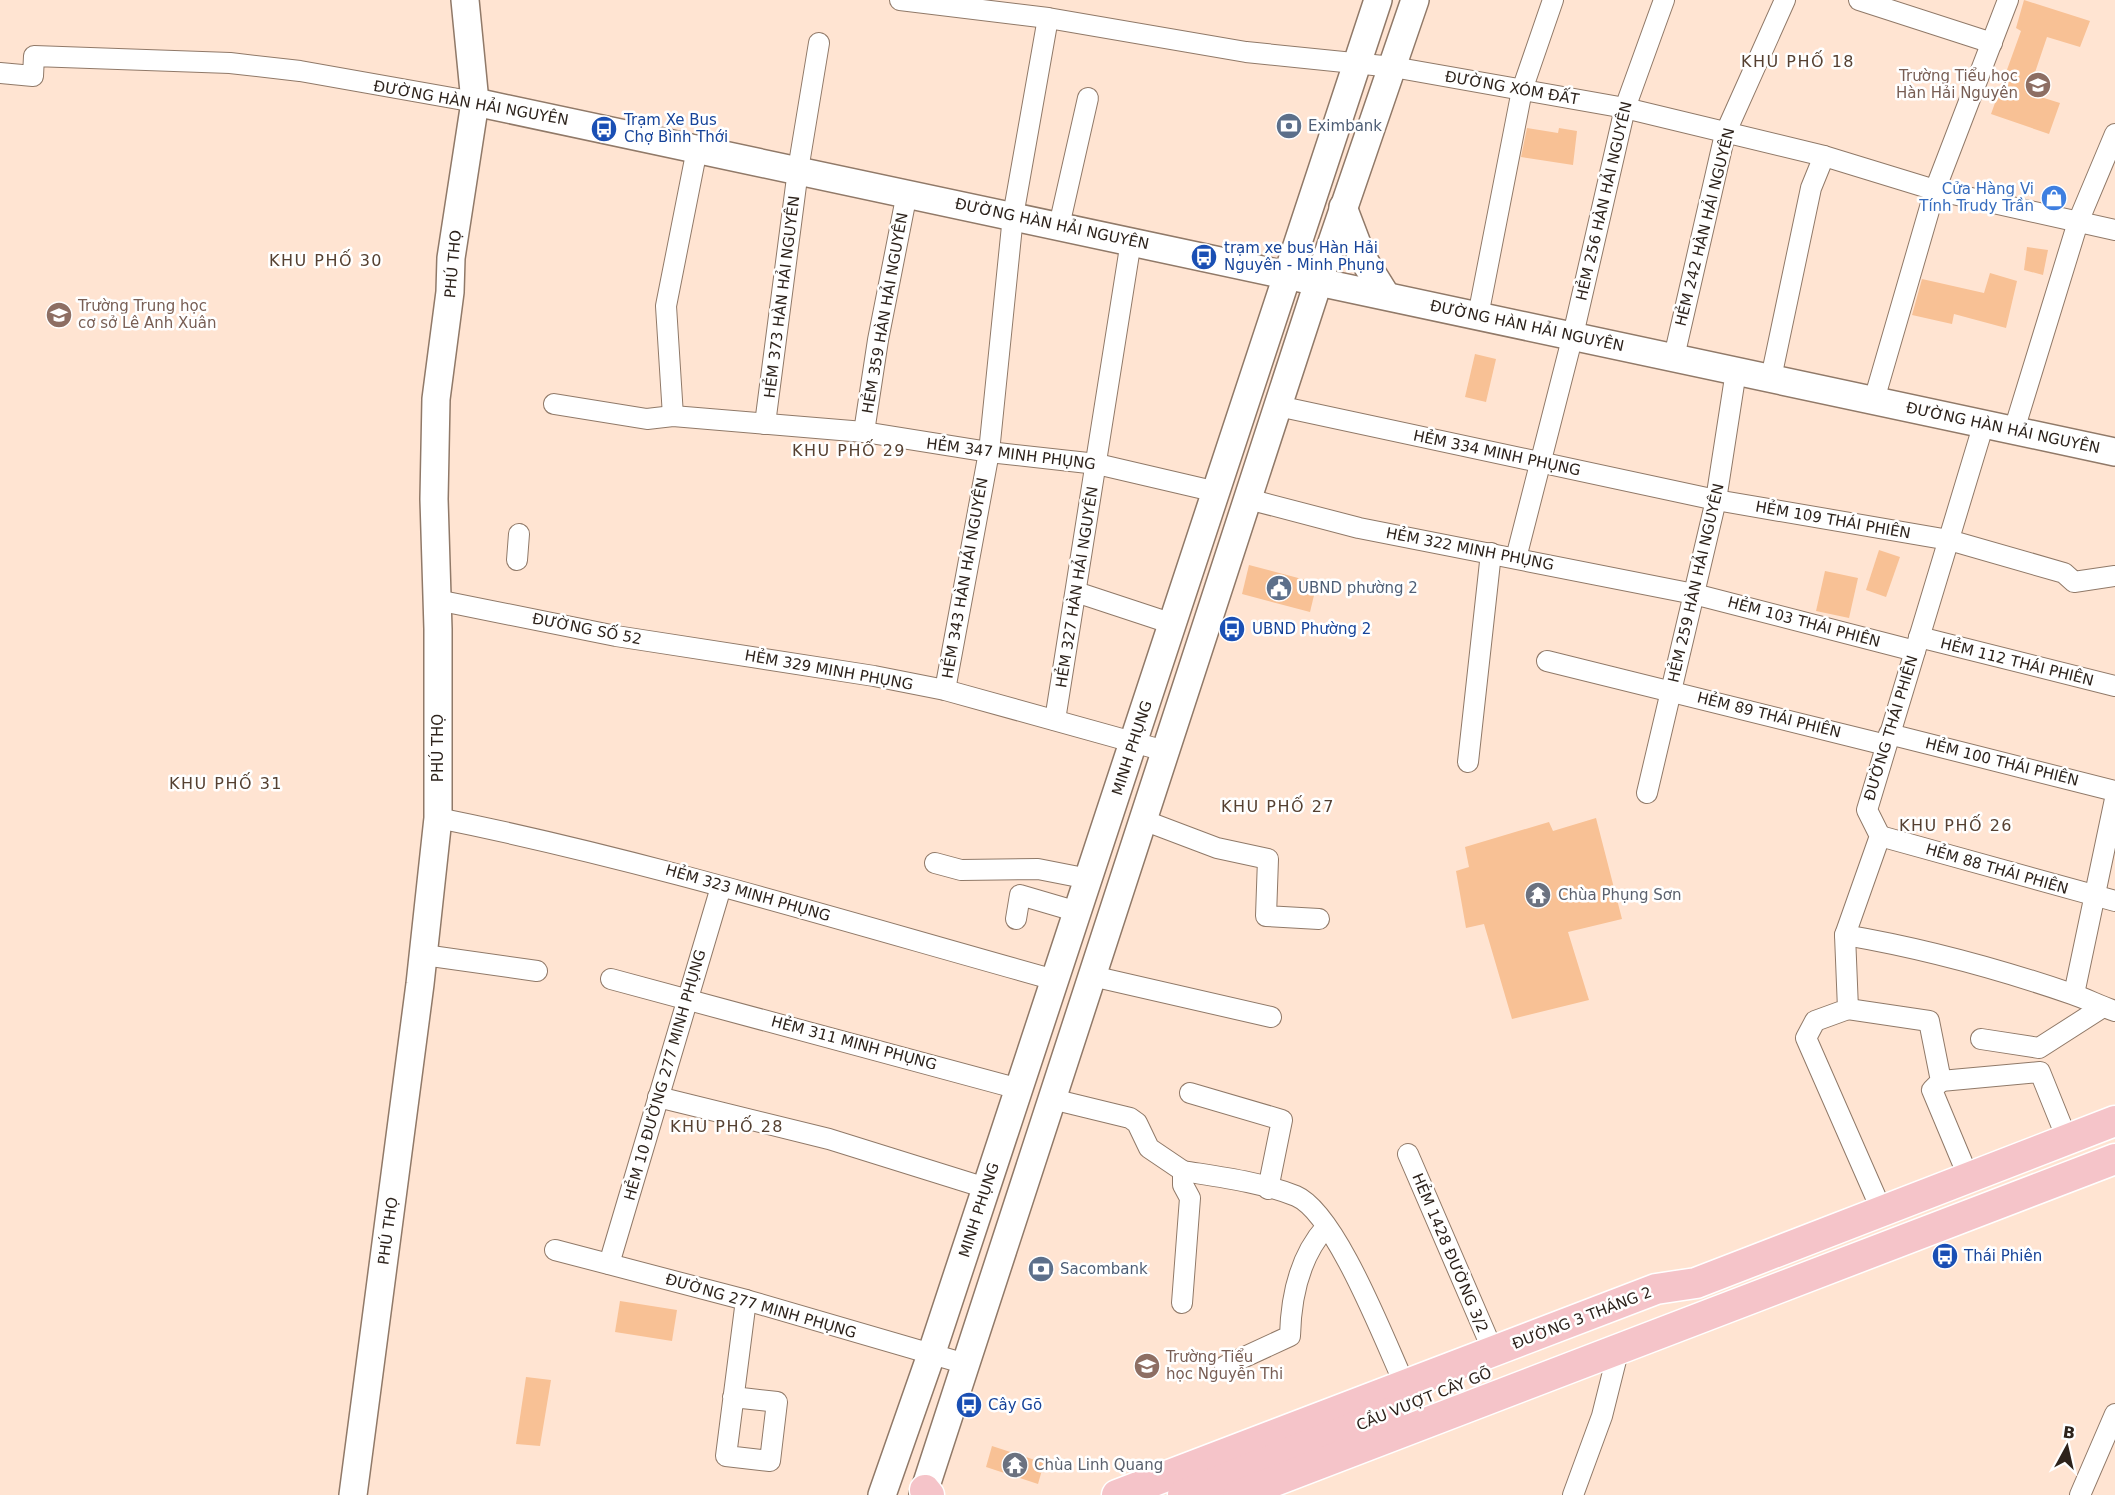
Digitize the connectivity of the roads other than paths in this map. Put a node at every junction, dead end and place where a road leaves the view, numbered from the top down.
1 (465, 0) edge
2 (900, 0) edge
3 (1378, 0) edge
4 (1415, 0) edge
5 (1553, 0) edge
6 (1664, 0) edge
7 (1785, 0) edge
8 (1859, 0) edge
9 (2008, 0) edge
10 (1048, 18) junction
11 (819, 43) dead end
12 (1992, 43) junction
13 (1359, 63) junction
14 (1393, 67) junction
15 (0, 73) edge
16 (1522, 90) junction
17 (1088, 98) dead end
18 (475, 102) junction
19 (1625, 108) junction
20 (2115, 134) edge
21 (1725, 135) junction
22 (697, 149) junction
23 (1824, 156) junction
24 (798, 170) junction
25 (1935, 190) junction
26 (907, 193) junction
27 (1343, 207) junction
28 (1012, 216) junction
29 (2078, 222) junction
30 (1059, 226) junction
31 (2115, 230) edge
32 (1131, 241) junction
33 (1288, 276) junction
34 (1318, 283) junction
35 (1385, 294) junction
36 (1478, 316) junction
37 (1573, 335) junction
38 (1674, 357) junction
39 (1736, 371) junction
40 (1771, 378) junction
41 (1874, 400) junction
42 (554, 404) dead end
43 (1278, 406) junction
44 (673, 416) junction
45 (1984, 423) junction
46 (765, 424) junction
47 (2014, 430) junction
48 (864, 432) junction
49 (988, 452) junction
50 (2115, 452) edge
51 (1541, 462) junction
52 (1097, 464) junction
53 (1216, 492) junction
54 (1248, 499) junction
55 (1716, 500) junction
56 (519, 534) dead end
57 (1949, 540) junction
58 (1491, 553) junction
59 (1516, 558) junction
60 (518, 560) dead end
61 (2115, 576) edge
62 (1076, 591) junction
63 (1694, 594) junction
64 (437, 600) junction
65 (1173, 624) junction
66 (1917, 644) junction
67 (737, 654) joint
68 (1547, 661) dead end
69 (2115, 686) edge
70 (945, 690) junction
71 (1672, 691) junction
72 (1055, 720) junction
73 (1888, 739) junction
74 (1134, 743) junction
75 (1165, 751) junction
76 (1468, 762) dead end
77 (2115, 791) edge
78 (1647, 793) dead end
79 (2115, 799) edge
80 (438, 818) junction
81 (1143, 820) junction
82 (1880, 836) junction
83 (935, 863) dead end
84 (1089, 879) junction
85 (721, 887) junction
86 (2095, 897) junction
87 (2115, 901) edge
88 (1078, 912) junction
89 (1016, 919) dead end
90 (1319, 919) dead end
91 (1845, 935) junction
92 (424, 956) junction
93 (537, 971) dead end
94 (1092, 976) junction
95 (611, 979) dead end
96 (1055, 980) junction
97 (2074, 994) junction
98 (688, 998) junction
99 (1848, 1009) junction
100 (2109, 1009) edge
101 (1270, 1017) dead end
102 (1981, 1039) dead end
103 (1941, 1081) junction
104 (1019, 1089) junction
105 (1190, 1093) dead end
106 (658, 1097) junction
107 (1052, 1099) junction
108 (2115, 1120) edge
109 (2067, 1139) junction
110 (1408, 1154) dead end
111 (2115, 1159) edge
112 (1183, 1171) junction
113 (1968, 1176) junction
114 (986, 1188) junction
115 (1268, 1189) junction
116 (1881, 1209) junction
117 (1326, 1227) junction
118 (555, 1250) dead end
119 (609, 1264) junction
120 (1695, 1283) junction
121 (746, 1300) junction
122 (1182, 1303) dead end
123 (1619, 1348) junction
124 (1493, 1351) junction
125 (931, 1355) junction
126 (966, 1364) junction
127 (1224, 1366) dead end
128 (1405, 1385) junction
129 (733, 1396) dead end
130 (2115, 1414) edge
131 (926, 1493) edge
132 (353, 1495) edge
133 (882, 1495) edge
134 (1118, 1495) edge
135 (1183, 1495) edge
136 (1238, 1495) edge
137 (1573, 1495) edge
138 (2080, 1495) edge

1 - 18 main road, PHÚ THỌ
2 - 10 street, ĐƯỜNG XÓM ĐẤT
3 - 13 main road, MINH PHỤNG
4 - 14 main road
5 - 16 street
6 - 19 street, HẺM 256 HÀN HẢI NGUYÊN
7 - 21 street, HẺM 242 HÀN HẢI NGUYÊN
8 - 12 street
9 - 12 street
10 - 13 street, ĐƯỜNG XÓM ĐẤT
10 - 28 street, HẺM 343 HÀN HẢI NGUYÊN
11 - 24 street, HẺM 373 HÀN HẢI NGUYÊN
12 - 25 street
13 - 14 street, ĐƯỜNG XÓM ĐẤT
13 - 33 main road, MINH PHỤNG
14 - 16 street, ĐƯỜNG XÓM ĐẤT
14 - 27 main road
15 - 18 street, ĐƯỜNG HÀN HẢI NGUYÊN
16 - 19 street, ĐƯỜNG XÓM ĐẤT
16 - 36 street
17 - 30 street
18 - 22 main road, ĐƯỜNG HÀN HẢI NGUYÊN
18 - 64 main road, PHÚ THỌ
19 - 21 street, ĐƯỜNG XÓM ĐẤT
19 - 37 street, HẺM 256 HÀN HẢI NGUYÊN
20 - 29 street
21 - 23 street, ĐƯỜNG XÓM ĐẤT
21 - 38 street, HẺM 242 HÀN HẢI NGUYÊN
22 - 24 main road, ĐƯỜNG HÀN HẢI NGUYÊN
22 - 44 street
23 - 25 street, ĐƯỜNG XÓM ĐẤT
23 - 40 street
24 - 26 main road, ĐƯỜNG HÀN HẢI NGUYÊN
24 - 46 street, HẺM 373 HÀN HẢI NGUYÊN
25 - 29 street, ĐƯỜNG XÓM ĐẤT
25 - 41 street
26 - 28 main road, ĐƯỜNG HÀN HẢI NGUYÊN
26 - 48 street, HẺM 359 HÀN HẢI NGUYÊN
27 - 34 main road
27 - 35 main road
28 - 30 main road, ĐƯỜNG HÀN HẢI NGUYÊN
28 - 49 street, HẺM 343 HÀN HẢI NGUYÊN
29 - 31 street, ĐƯỜNG XÓM ĐẤT
29 - 47 street
30 - 32 main road, ĐƯỜNG HÀN HẢI NGUYÊN
32 - 33 main road, ĐƯỜNG HÀN HẢI NGUYÊN
32 - 52 street, HẺM 327 HÀN HẢI NGUYÊN
33 - 34 main road, ĐƯỜNG HÀN HẢI NGUYÊN
33 - 53 main road, MINH PHỤNG
34 - 35 main road, ĐƯỜNG HÀN HẢI NGUYÊN
34 - 43 main road
35 - 36 main road, ĐƯỜNG HÀN HẢI NGUYÊN
36 - 37 main road, ĐƯỜNG HÀN HẢI NGUYÊN
37 - 38 main road, ĐƯỜNG HÀN HẢI NGUYÊN
37 - 51 street, HẺM 256 HÀN HẢI NGUYÊN
38 - 39 main road, ĐƯỜNG HÀN HẢI NGUYÊN
39 - 40 main road, ĐƯỜNG HÀN HẢI NGUYÊN
39 - 55 street, HẺM 259 HÀN HẢI NGUYÊN
40 - 41 main road, ĐƯỜNG HÀN HẢI NGUYÊN
41 - 45 main road, ĐƯỜNG HÀN HẢI NGUYÊN
42 - 44 street, HẺM 347 MINH PHỤNG
43 - 51 street, HẺM 334 MINH PHỤNG
43 - 54 main road
44 - 46 street, HẺM 347 MINH PHỤNG
45 - 47 main road, ĐƯỜNG HÀN HẢI NGUYÊN
45 - 57 street, ĐƯỜNG THÁI PHIÊN
46 - 48 street, HẺM 347 MINH PHỤNG
47 - 50 main road, ĐƯỜNG HÀN HẢI NGUYÊN
48 - 49 street, HẺM 347 MINH PHỤNG
49 - 52 street, HẺM 347 MINH PHỤNG
49 - 70 street, HẺM 343 HÀN HẢI NGUYÊN
51 - 55 street, HẺM 334 MINH PHỤNG
51 - 59 street, HẺM 256 HÀN HẢI NGUYÊN
52 - 53 street, HẺM 347 MINH PHỤNG
52 - 62 street, HẺM 327 HÀN HẢI NGUYÊN
53 - 65 main road, MINH PHỤNG
54 - 58 street, HẺM 322 MINH PHỤNG
54 - 75 main road
55 - 57 street, HẺM 109 THÁI PHIÊN
55 - 63 street, HẺM 259 HÀN HẢI NGUYÊN
56 - 60 street
57 - 61 street, HẺM 109 THÁI PHIÊN
57 - 66 street, ĐƯỜNG THÁI PHIÊN
58 - 59 street, HẺM 322 MINH PHỤNG
58 - 76 street
59 - 63 street, HẺM 322 MINH PHỤNG
62 - 65 street
62 - 72 street, HẺM 327 HÀN HẢI NGUYÊN
63 - 66 street, HẺM 103 THÁI PHIÊN
63 - 71 street, HẺM 259 HÀN HẢI NGUYÊN
64 - 67 street, ĐƯỜNG SỐ 52
64 - 80 main road, PHÚ THỌ
65 - 74 main road, MINH PHỤNG
66 - 69 street, HẺM 112 THÁI PHIÊN
66 - 73 street, ĐƯỜNG THÁI PHIÊN
67 - 70 street, HẺM 329 MINH PHỤNG
68 - 71 street, HẺM 89 THÁI PHIÊN
70 - 72 street, HẺM 329 MINH PHỤNG
71 - 73 street, HẺM 89 THÁI PHIÊN
71 - 78 street, HẺM 259 HÀN HẢI NGUYÊN
72 - 74 street, HẺM 329 MINH PHỤNG
73 - 77 street, HẺM 100 THÁI PHIÊN
73 - 82 street, ĐƯỜNG THÁI PHIÊN
74 - 75 street, HẺM 329 MINH PHỤNG
74 - 84 main road, MINH PHỤNG
75 - 81 main road
79 - 86 street
80 - 85 street, HẺM 323 MINH PHỤNG
80 - 92 main road, PHÚ THỌ
81 - 90 street
81 - 94 main road
82 - 86 street, HẺM 88 THÁI PHIÊN
82 - 91 street
83 - 84 street
84 - 88 main road, MINH PHỤNG
85 - 96 street, HẺM 323 MINH PHỤNG
85 - 98 street, HẺM 10 ĐƯỜNG 277 MINH PHỤNG
86 - 87 street, HẺM 88 THÁI PHIÊN
86 - 97 street
88 - 89 street
88 - 96 main road, MINH PHỤNG
91 - 97 street
91 - 99 street
92 - 93 street
92 - 132 main road, PHÚ THỌ
94 - 101 street
94 - 107 main road
95 - 98 street, HẺM 311 MINH PHỤNG
96 - 104 main road, MINH PHỤNG
97 - 100 street
98 - 104 street, HẺM 311 MINH PHỤNG
98 - 106 street, HẺM 10 ĐƯỜNG 277 MINH PHỤNG
99 - 103 street
99 - 116 street
100 - 102 street
103 - 109 street
103 - 113 street
104 - 114 main road, MINH PHỤNG
105 - 115 street
106 - 114 street
106 - 119 street, HẺM 10 ĐƯỜNG 277 MINH PHỤNG
107 - 112 street
107 - 126 main road
108 - 109 main road, ĐƯỜNG 3 THÁNG 2
109 - 113 main road, ĐƯỜNG 3 THÁNG 2
110 - 124 street, HẺM 1428 ĐƯỜNG 3/2
111 - 123 main road
112 - 115 street
112 - 122 street
113 - 116 main road, ĐƯỜNG 3 THÁNG 2
114 - 125 main road, MINH PHỤNG
115 - 117 street
116 - 120 main road, ĐƯỜNG 3 THÁNG 2
117 - 127 street
117 - 128 street
118 - 119 street, ĐƯỜNG 277 MINH PHỤNG
119 - 121 street, ĐƯỜNG 277 MINH PHỤNG
120 - 124 main road, ĐƯỜNG 3 THÁNG 2
120 - 135 main road, CẦU VƯỢT CÂY GÕ
121 - 125 street, ĐƯỜNG 277 MINH PHỤNG
121 - 129 street
123 - 136 main road
123 - 137 street
124 - 128 main road, ĐƯỜNG 3 THÁNG 2
125 - 126 street, ĐƯỜNG 277 MINH PHỤNG
125 - 133 main road, MINH PHỤNG
126 - 131 main road
128 - 134 main road, ĐƯỜNG 3 THÁNG 2
130 - 138 street

